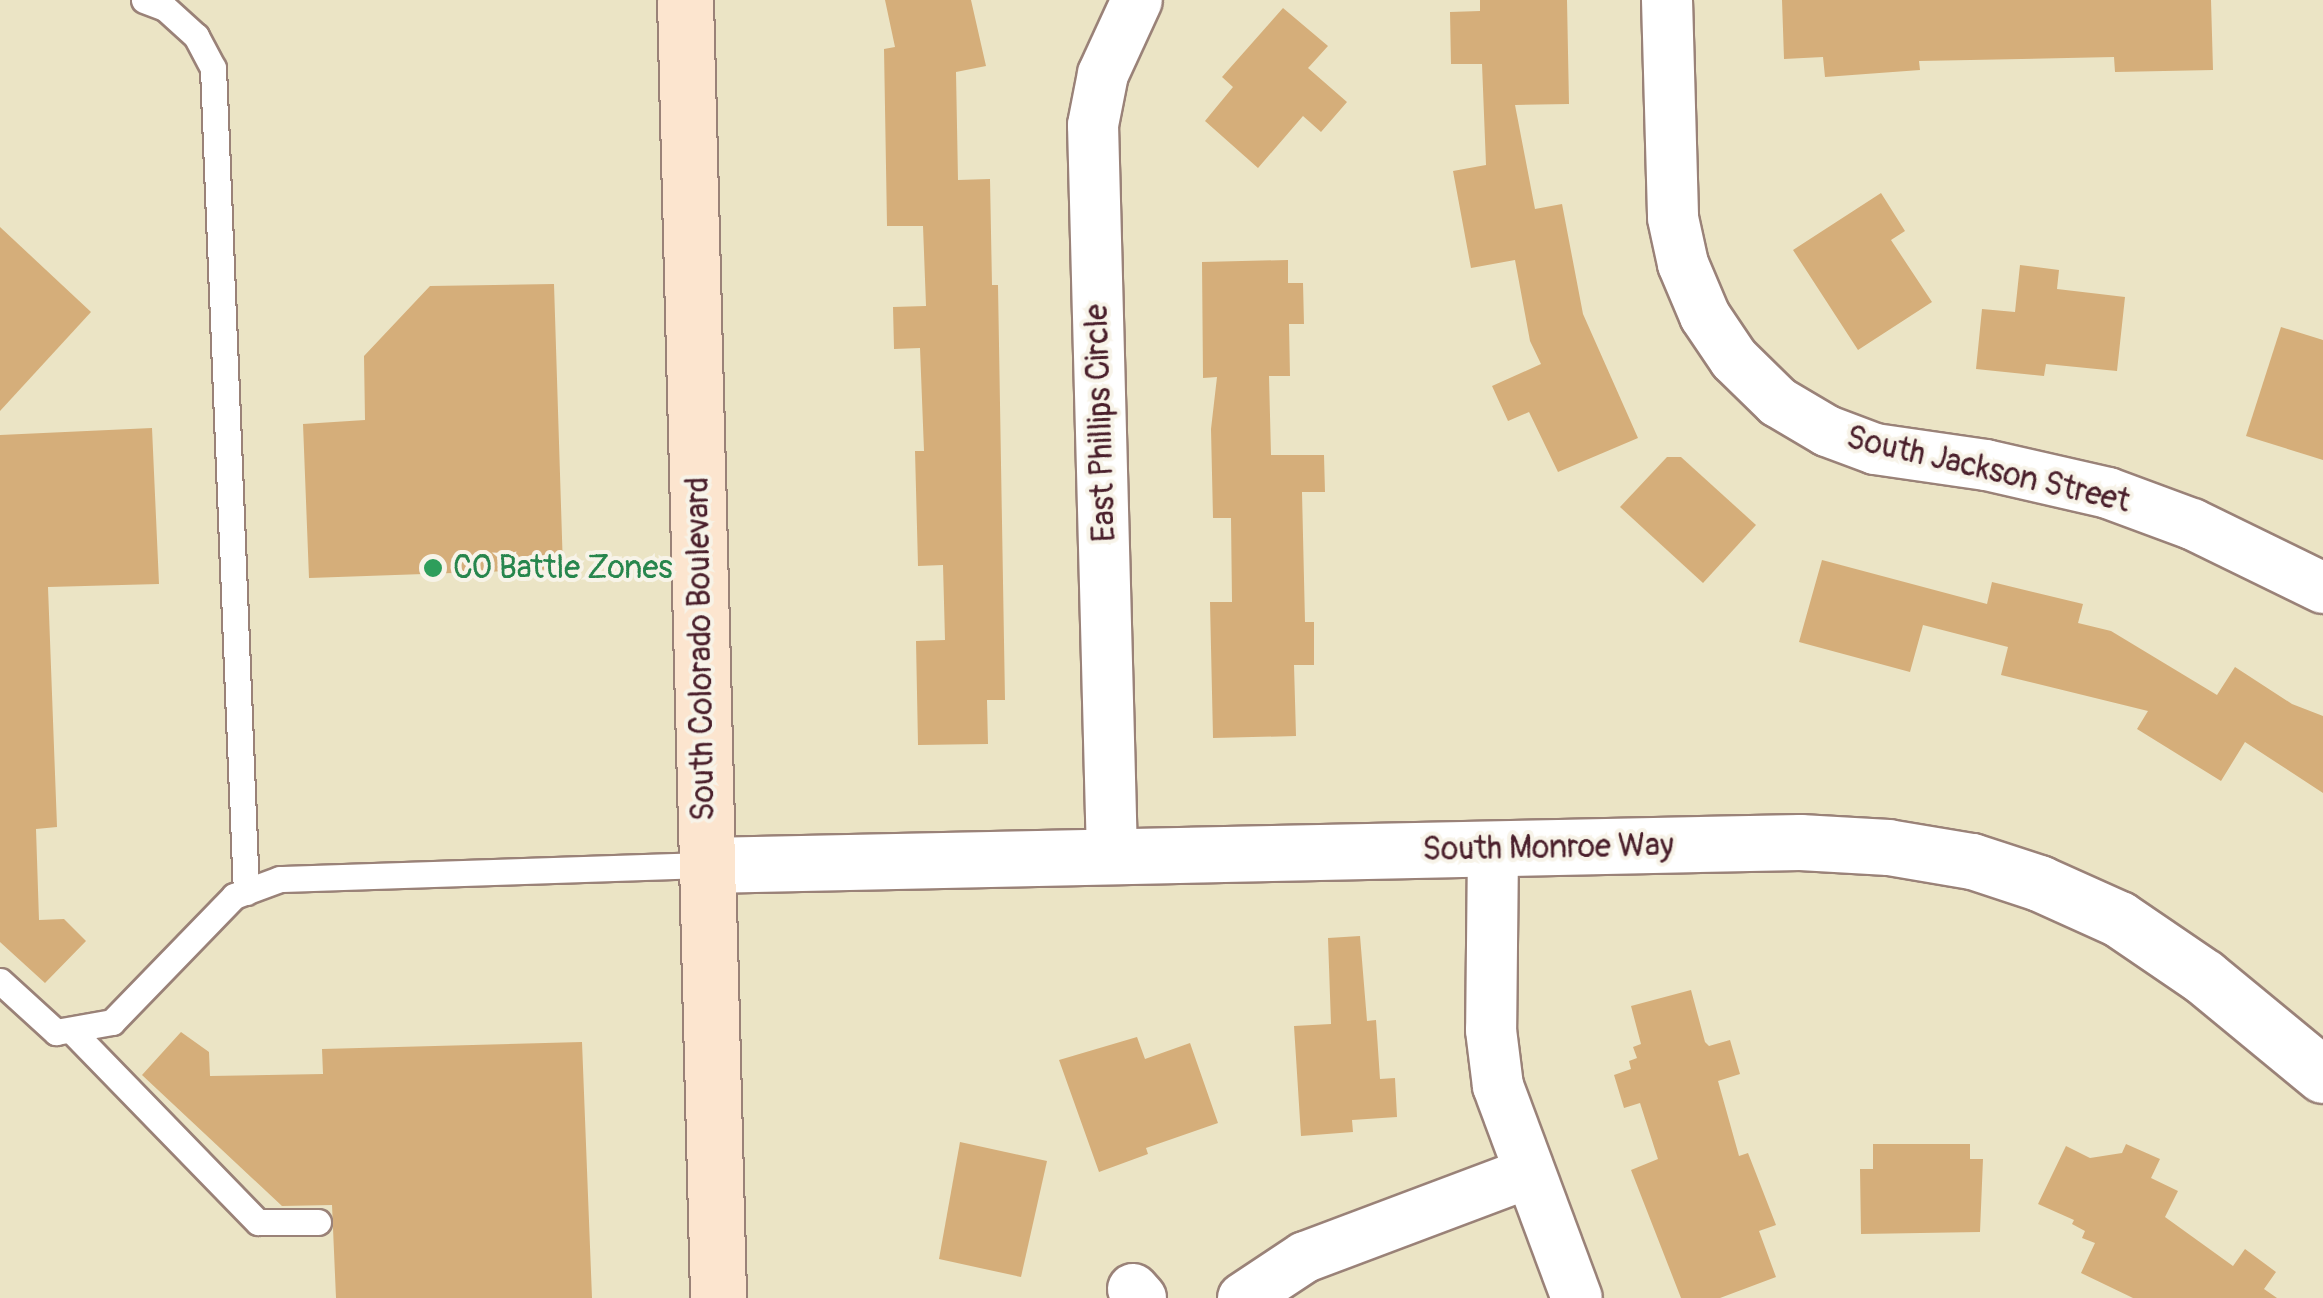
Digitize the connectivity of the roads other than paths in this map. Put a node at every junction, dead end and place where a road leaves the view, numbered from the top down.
1 (144, 0) edge
2 (685, 0) edge
3 (1137, 0) edge
4 (1667, 0) edge
5 (2323, 588) edge
6 (1493, 850) junction
7 (1112, 855) junction
8 (706, 866) junction
9 (246, 892) junction
10 (0, 982) edge
11 (70, 1030) junction
12 (2323, 1076) edge
13 (1529, 1173) junction
14 (318, 1222) dead end
15 (718, 1298) edge
16 (1242, 1298) edge
17 (1576, 1298) edge

1 - 9 lane
2 - 8 main road, South Colorado Boulevard
3 - 7 street, East Phillips Circle
4 - 5 street, South Jackson Street
6 - 7 street, South Monroe Way
6 - 12 street, South Monroe Way
6 - 13 street
7 - 8 street, South Monroe Way
8 - 9 lane
8 - 15 main road, South Colorado Boulevard
9 - 11 lane
10 - 11 lane
11 - 14 lane
13 - 16 street
13 - 17 street

